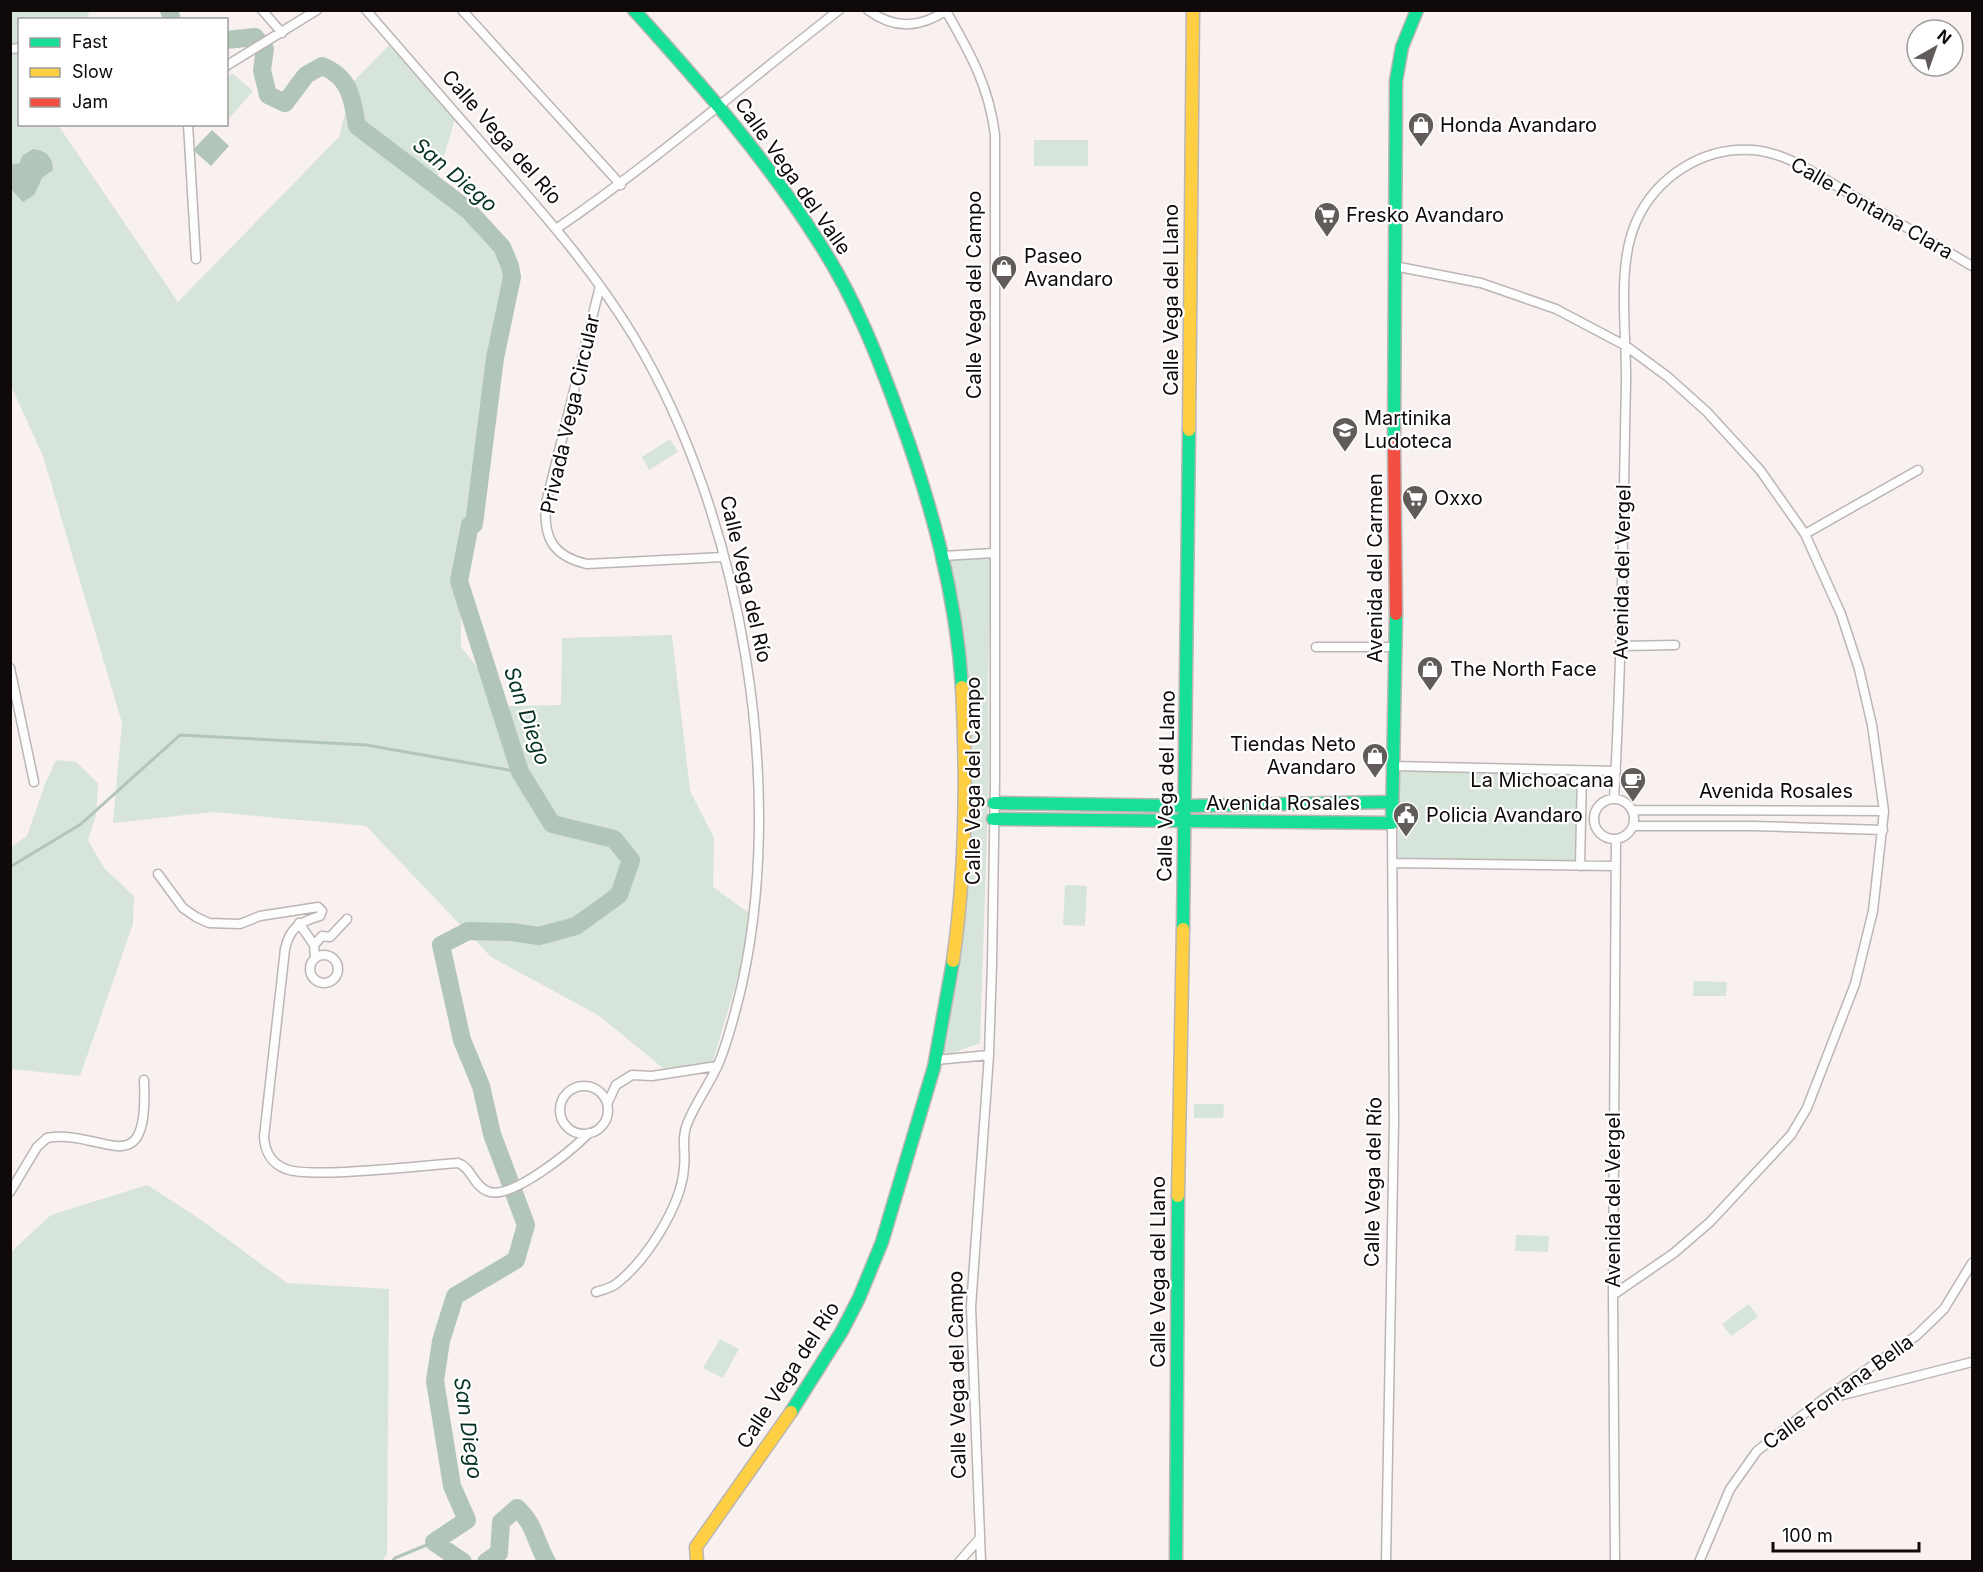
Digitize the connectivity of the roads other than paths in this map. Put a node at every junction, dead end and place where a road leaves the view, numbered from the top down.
1 (262, 10) edge
2 (317, 10) edge
3 (366, 10) edge
4 (462, 10) edge
5 (634, 10) edge
6 (839, 10) edge
7 (868, 10) edge
8 (1193, 10) edge
9 (1417, 10) edge
10 (946, 11) edge
11 (282, 33) junction
12 (228, 65) edge
13 (719, 104) junction
14 (188, 126) edge
15 (621, 185) junction
16 (556, 229) junction
17 (196, 259) dead end
18 (1394, 266) junction
19 (1972, 266) edge
20 (600, 286) junction
21 (1626, 346) junction
22 (1918, 470) dead end
23 (1805, 534) junction
24 (993, 553) junction
25 (943, 556) junction
26 (723, 557) junction
27 (1676, 645) dead end
28 (1621, 646) junction
29 (1316, 647) dead end
30 (1396, 647) junction
31 (10, 668) edge
32 (1393, 766) junction
33 (1616, 771) junction
34 (1582, 772) junction
35 (34, 782) dead end
36 (1614, 799) junction
37 (1391, 802) junction
38 (994, 803) junction
39 (1186, 806) junction
40 (1632, 810) junction
41 (1884, 811) junction
42 (1752, 812) junction
43 (1594, 818) junction
44 (993, 819) junction
45 (1581, 819) junction
46 (1186, 822) junction
47 (1392, 823) junction
48 (1633, 826) junction
49 (1752, 826) junction
50 (1883, 830) junction
51 (1616, 839) junction
52 (1393, 863) junction
53 (1580, 866) junction
54 (1614, 866) junction
55 (158, 874) dead end
56 (347, 919) dead end
57 (299, 923) junction
58 (314, 945) junction
59 (315, 957) dead end
60 (989, 1055) junction
61 (936, 1060) junction
62 (717, 1066) junction
63 (144, 1080) dead end
64 (608, 1102) junction
65 (589, 1133) junction
66 (10, 1192) edge
67 (1972, 1263) edge
68 (596, 1292) dead end
69 (1613, 1295) junction
70 (1972, 1362) edge
71 (1822, 1400) junction
72 (980, 1538) junction
73 (697, 1562) edge
74 (959, 1562) edge
75 (981, 1562) edge
76 (1176, 1562) edge
77 (1386, 1562) edge
78 (1615, 1562) edge
79 (1699, 1562) edge

1 - 11 street
2 - 11 street
3 - 16 street, Calle Vega del Río
4 - 15 street
5 - 13 street, Calle Vega del Valle
6 - 13 street
7 - 10 street
8 - 39 street, Calle Vega del Llano
9 - 18 street, Avenida del Carmen
10 - 24 street, Calle Vega del Campo
11 - 12 street
13 - 15 street
13 - 25 street, Calle Vega del Valle
14 - 17 street
15 - 16 street
16 - 20 street, Calle Vega del Río
18 - 21 street
18 - 30 street, Avenida del Carmen
19 - 21 street, Calle Fontana Clara
20 - 26 street, Calle Vega del Río
20 - 26 street, Privada Vega Circular
21 - 23 street
21 - 28 street, Avenida del Vergel
22 - 23 street
23 - 41 street
24 - 25 street
24 - 38 street, Calle Vega del Campo
25 - 61 street, Calle Vega del Campo
26 - 62 street, Calle Vega del Río
27 - 28 street
28 - 33 street, Avenida del Vergel
29 - 30 street
30 - 32 street, Avenida del Carmen
31 - 35 street
32 - 34 street
32 - 37 street, Avenida del Carmen
33 - 34 street
33 - 36 street, Avenida del Vergel
34 - 45 street
36 - 40 street
36 - 43 street
37 - 39 street, Avenida Rosales
37 - 47 street, Calle Vega del Río
38 - 39 street, Avenida Rosales
38 - 44 street, Calle Vega del Campo
39 - 46 street, Calle Vega del Llano
40 - 42 street, Avenida Rosales
40 - 48 street
41 - 42 street, Avenida Rosales
41 - 50 street
42 - 49 street
43 - 45 street
43 - 51 street
44 - 46 street, Avenida Rosales
44 - 60 street, Calle Vega del Campo
45 - 53 street
46 - 47 street, Avenida Rosales
46 - 76 street, Calle Vega del Llano
47 - 52 street, Calle Vega del Río
48 - 49 street, Avenida Rosales
48 - 51 street
49 - 50 street, Avenida Rosales
50 - 69 street
51 - 54 street, Avenida del Vergel
52 - 53 street
52 - 77 street, Calle Vega del Río
53 - 54 street
54 - 69 street, Avenida del Vergel
55 - 57 street
56 - 58 street
57 - 58 street
57 - 65 street
58 - 59 street
60 - 61 street
60 - 72 street, Calle Vega del Campo
61 - 73 street, Calle Vega del Río
62 - 64 street
62 - 68 street, Calle Vega del Río
63 - 66 street
64 - 65 street
64 - 65 street
67 - 71 street, Calle Fontana Bella
69 - 78 street, Avenida del Vergel
70 - 71 street
71 - 79 street, Calle Fontana Bella
72 - 74 street
72 - 75 street, Calle Vega del Campo

